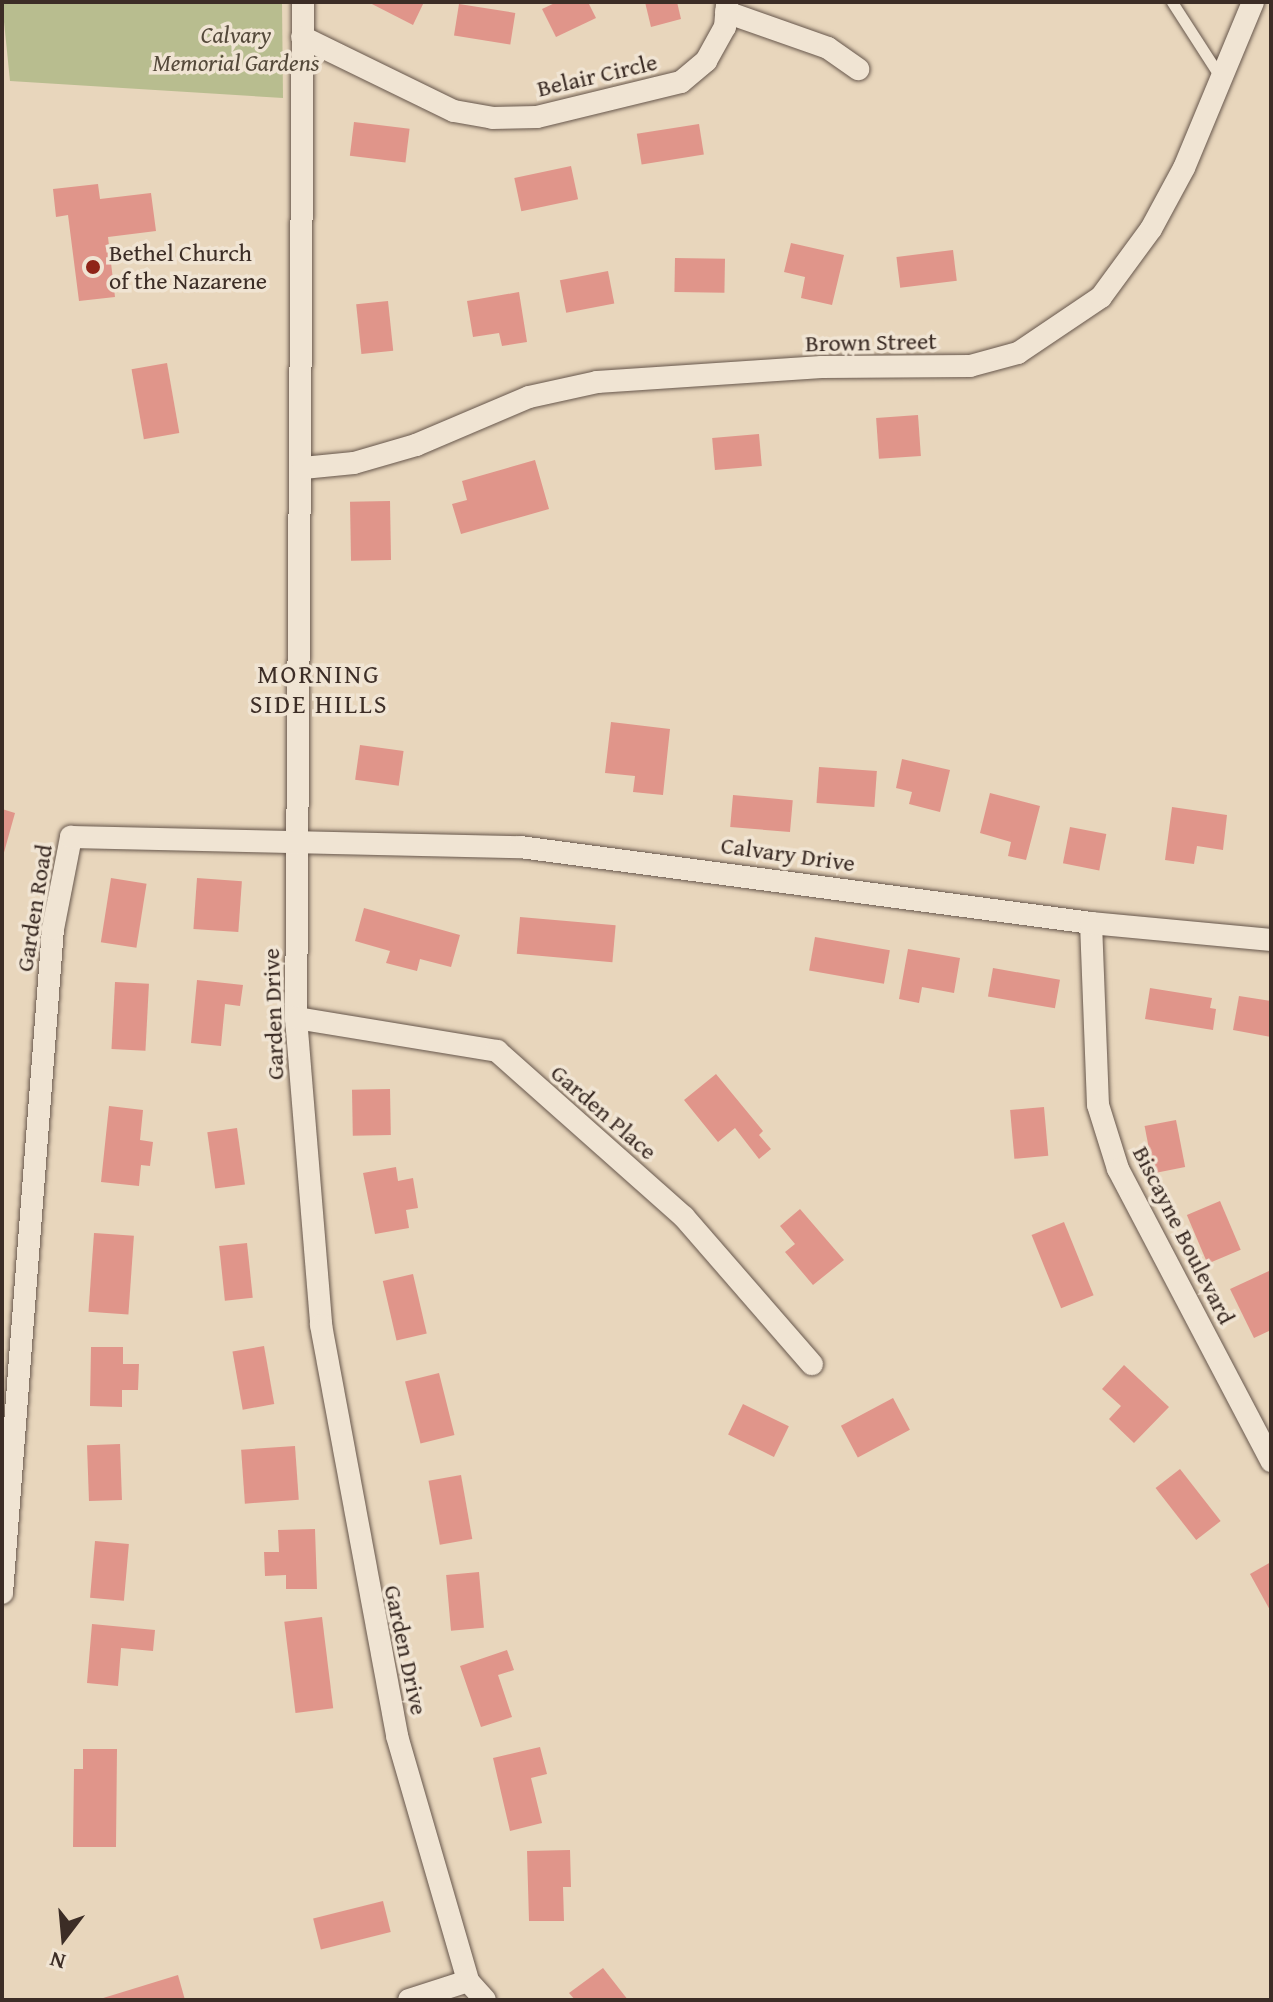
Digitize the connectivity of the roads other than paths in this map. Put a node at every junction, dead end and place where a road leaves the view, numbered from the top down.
1 (303, 2) edge
2 (1172, 2) edge
3 (1253, 2) edge
4 (727, 7) edge
5 (302, 37) junction
6 (858, 69) dead end
7 (1219, 75) junction
8 (303, 468) junction
9 (296, 841) junction
10 (1091, 923) junction
11 (1271, 940) edge
12 (296, 1018) junction
13 (812, 1364) dead end
14 (1271, 1461) edge
15 (2, 1593) edge
16 (468, 1981) junction
17 (409, 2000) edge
18 (485, 2000) edge

1 - 5 street, Garden Drive
2 - 7 lane
3 - 7 street, Brown Street
4 - 5 street, Belair Circle
4 - 6 street
5 - 8 street, Garden Drive
7 - 8 street, Brown Street
8 - 9 street, Garden Drive
9 - 10 street, Calvary Drive
9 - 12 street, Garden Drive
9 - 15 street, Garden Road
10 - 11 street, Calvary Drive
10 - 14 street, Biscayne Boulevard
12 - 13 street, Garden Place
12 - 16 street, Garden Drive
16 - 17 street
16 - 18 street, Garden Drive

